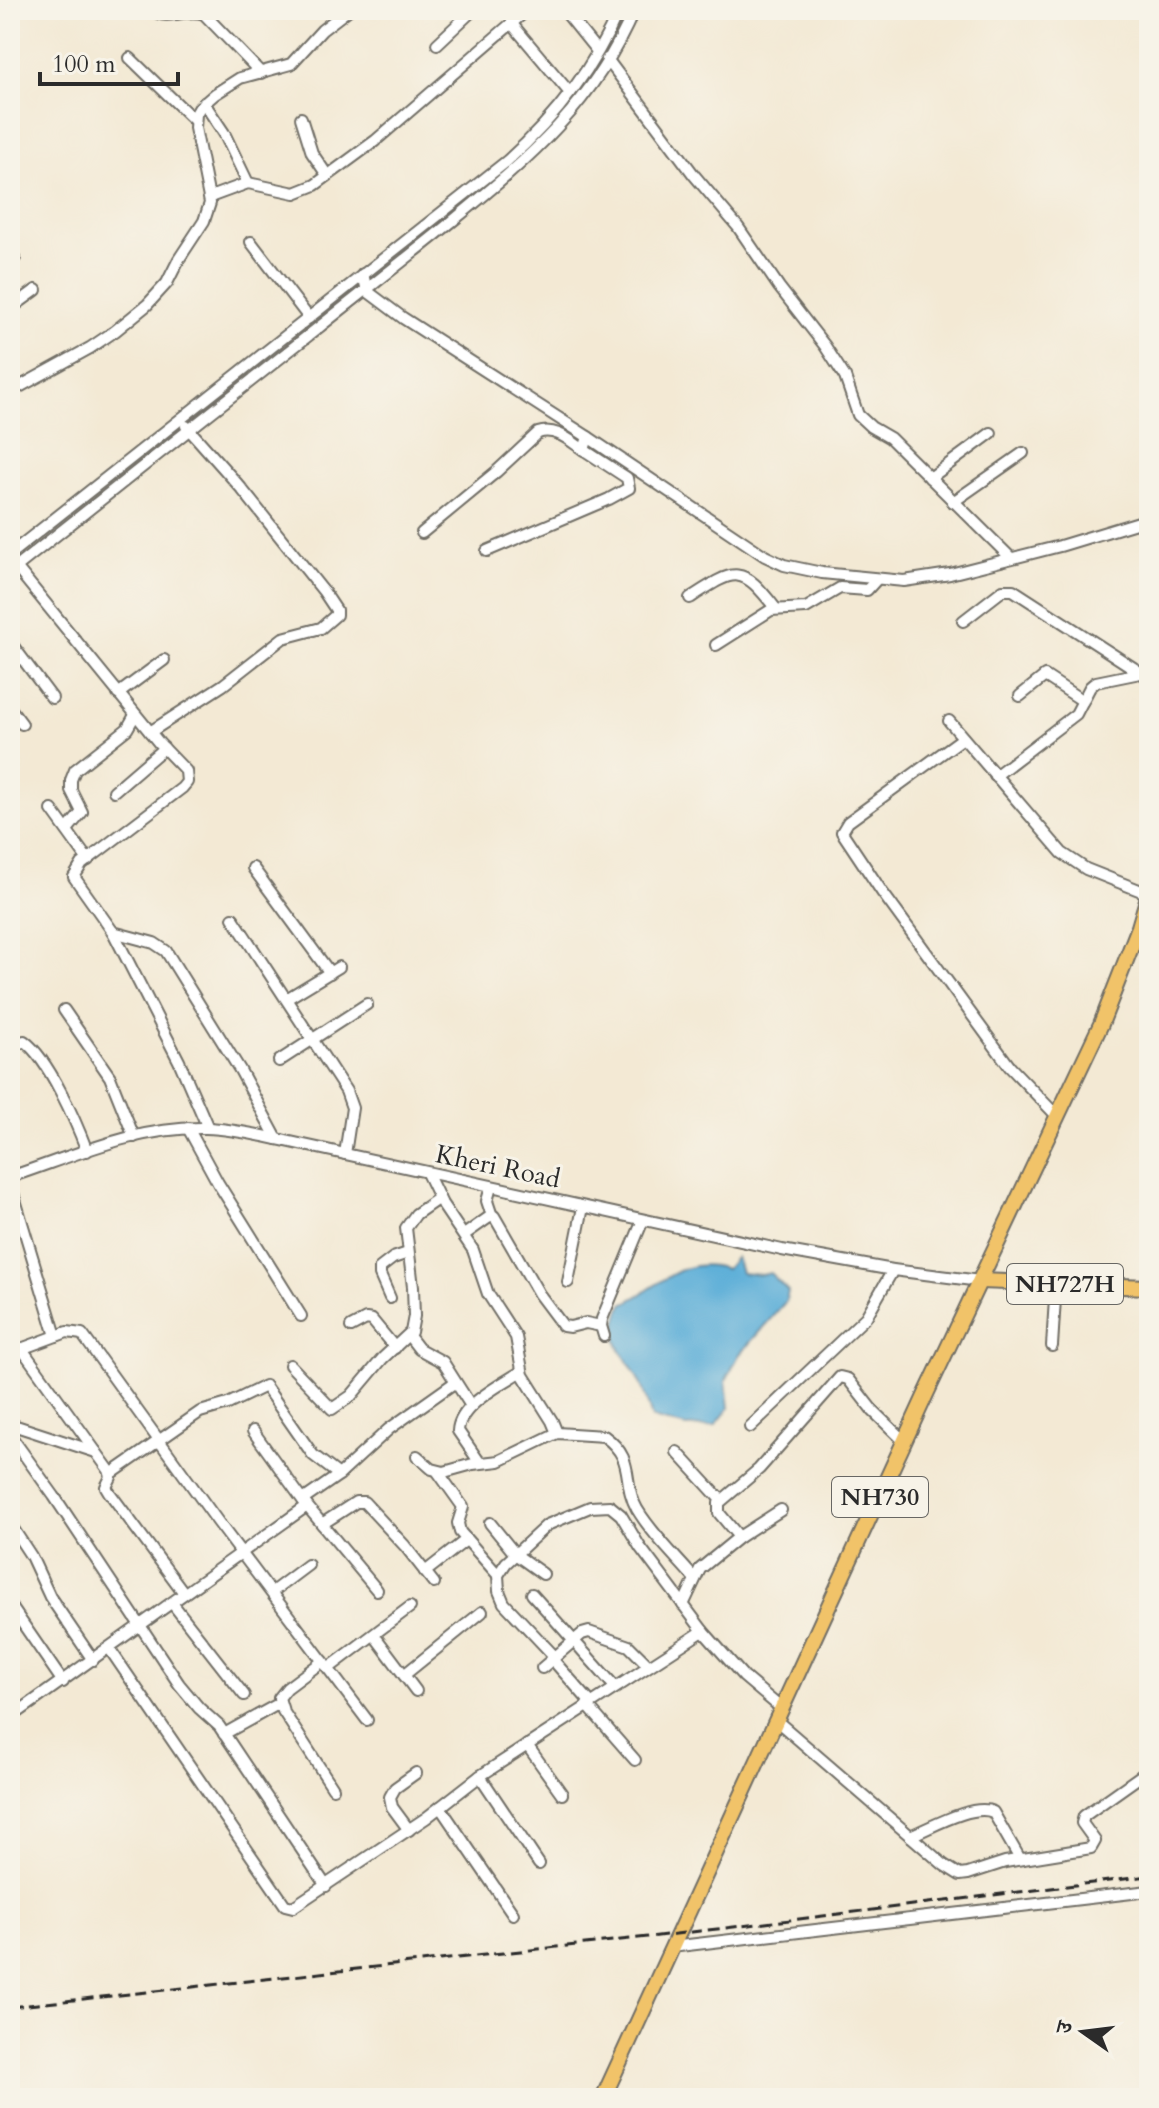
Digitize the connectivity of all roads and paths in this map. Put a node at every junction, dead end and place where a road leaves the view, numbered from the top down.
1 (152, 10) edge
2 (348, 10) edge
3 (473, 10) edge
4 (527, 10) edge
5 (564, 10) edge
6 (619, 10) edge
7 (634, 10) edge
8 (512, 24) junction
9 (437, 44) dead end
10 (597, 51) junction
11 (130, 58) dead end
12 (607, 59) junction
13 (261, 73) junction
14 (570, 93) junction
15 (204, 103) junction
16 (301, 118) dead end
17 (194, 120) junction
18 (327, 175) junction
19 (248, 183) junction
20 (210, 197) junction
21 (251, 242) dead end
22 (363, 287) junction
23 (36, 290) dead end
24 (10, 309) edge
25 (309, 318) junction
26 (10, 392) edge
27 (184, 424) junction
28 (991, 433) dead end
29 (587, 443) junction
30 (1023, 453) dead end
31 (930, 478) junction
32 (953, 502) junction
33 (1149, 519) edge
34 (422, 533) dead end
35 (487, 551) dead end
36 (10, 554) edge
37 (1011, 558) junction
38 (13, 570) edge
39 (874, 582) junction
40 (690, 598) dead end
41 (776, 609) junction
42 (963, 621) dead end
43 (10, 642) edge
44 (716, 645) dead end
45 (164, 660) dead end
46 (1145, 675) edge
47 (118, 694) junction
48 (1020, 696) dead end
49 (52, 698) dead end
50 (1083, 701) junction
51 (10, 708) edge
52 (135, 715) junction
53 (949, 721) dead end
54 (22, 724) dead end
55 (150, 732) junction
56 (963, 738) junction
57 (164, 748) junction
58 (995, 776) junction
59 (114, 791) dead end
60 (52, 810) dead end
61 (67, 830) junction
62 (88, 860) junction
63 (253, 868) dead end
64 (1149, 893) edge
65 (233, 918) dead end
66 (113, 932) junction
67 (288, 998) junction
68 (367, 1004) dead end
69 (64, 1010) dead end
70 (313, 1038) junction
71 (10, 1048) edge
72 (279, 1061) dead end
73 (1058, 1117) junction
74 (188, 1128) junction
75 (208, 1128) junction
76 (134, 1137) junction
77 (277, 1139) junction
78 (87, 1151) junction
79 (345, 1154) junction
80 (427, 1173) junction
81 (10, 1177) edge
82 (10, 1183) edge
83 (491, 1187) junction
84 (439, 1198) junction
85 (583, 1207) junction
86 (492, 1216) junction
87 (643, 1220) junction
88 (464, 1235) junction
89 (408, 1253) junction
90 (893, 1270) junction
91 (980, 1281) junction
92 (568, 1282) dead end
93 (1056, 1283) junction
94 (1149, 1287) edge
95 (390, 1298) dead end
96 (301, 1316) dead end
97 (351, 1327) dead end
98 (56, 1336) junction
99 (409, 1336) junction
100 (1052, 1346) dead end
101 (395, 1348) junction
102 (22, 1349) junction
103 (10, 1353) edge
104 (290, 1365) dead end
105 (522, 1371) junction
106 (454, 1383) junction
107 (471, 1406) junction
108 (10, 1424) edge
109 (750, 1427) dead end
110 (253, 1431) dead end
111 (557, 1433) junction
112 (10, 1435) edge
113 (158, 1442) junction
114 (905, 1442) junction
115 (96, 1452) junction
116 (677, 1452) dead end
117 (417, 1456) dead end
118 (480, 1463) junction
119 (438, 1472) junction
120 (111, 1474) junction
121 (339, 1475) junction
122 (721, 1500) junction
123 (305, 1503) junction
124 (781, 1510) dead end
125 (490, 1523) dead end
126 (10, 1524) edge
127 (322, 1524) junction
128 (739, 1537) junction
129 (466, 1540) junction
130 (240, 1552) junction
131 (515, 1554) junction
132 (308, 1565) dead end
133 (425, 1572) junction
134 (543, 1574) dead end
135 (498, 1575) junction
136 (694, 1578) junction
137 (434, 1583) dead end
138 (377, 1590) dead end
139 (272, 1592) junction
140 (184, 1593) junction
141 (532, 1594) dead end
142 (172, 1603) junction
143 (10, 1605) edge
144 (683, 1605) junction
145 (410, 1607) dead end
146 (482, 1612) dead end
147 (140, 1625) junction
148 (703, 1631) junction
149 (374, 1635) junction
150 (573, 1642) junction
151 (109, 1648) junction
152 (554, 1658) junction
153 (93, 1660) junction
154 (326, 1665) junction
155 (648, 1665) junction
156 (542, 1668) dead end
157 (404, 1675) junction
158 (63, 1682) junction
159 (615, 1687) junction
160 (416, 1691) dead end
161 (244, 1695) dead end
162 (280, 1703) junction
163 (589, 1704) junction
164 (780, 1715) junction
165 (10, 1718) edge
166 (367, 1720) dead end
167 (224, 1734) junction
168 (527, 1745) junction
169 (635, 1760) dead end
170 (1149, 1770) edge
171 (416, 1773) dead end
172 (480, 1776) junction
173 (333, 1788) dead end
174 (562, 1794) dead end
175 (440, 1807) junction
176 (409, 1830) junction
177 (910, 1836) junction
178 (1020, 1859) junction
179 (539, 1864) dead end
180 (326, 1886) junction
181 (1149, 1891) edge
182 (513, 1914) dead end
183 (671, 1947) junction
184 (603, 2098) edge

1 - 13 street
2 - 13 street
3 - 9 street
4 - 8 street
5 - 10 street
6 - 10 street
7 - 12 street
8 - 14 street
8 - 18 street
10 - 14 street
11 - 17 street
12 - 22 street
12 - 31 street
13 - 15 street
14 - 22 street
15 - 17 street
15 - 19 street
16 - 18 street
17 - 20 street
18 - 19 street
19 - 20 street
20 - 26 street
21 - 25 street
22 - 25 street
22 - 27 street
22 - 29 street
23 - 24 street
25 - 27 street
27 - 36 street
27 - 38 street
27 - 55 street
28 - 31 street
29 - 34 street
29 - 35 street
29 - 39 street
30 - 32 street
31 - 32 street
32 - 37 street
33 - 37 street
37 - 39 street
38 - 47 street
39 - 41 street
40 - 41 street
41 - 44 street
42 - 46 street
43 - 49 street
45 - 47 street
46 - 50 street
47 - 52 street
48 - 50 street
50 - 58 street
51 - 54 street
52 - 55 street
52 - 61 street
53 - 56 street
55 - 57 street
56 - 58 street
56 - 73 street
57 - 59 street
57 - 62 street
58 - 64 street
60 - 61 street
61 - 62 street
62 - 66 street
63 - 67 street
64 - 73 highway, NH730
65 - 67 street
66 - 75 street
66 - 77 street
67 - 70 street
68 - 70 street
69 - 76 street
70 - 72 street
70 - 79 street
71 - 78 street
73 - 91 highway, NH730
74 - 75 street, Kheri Road
74 - 76 street, Kheri Road
74 - 96 street
75 - 77 street, Kheri Road
76 - 78 street, Kheri Road
77 - 79 street, Kheri Road
78 - 81 street, Kheri Road
79 - 80 street, Kheri Road
80 - 83 street, Kheri Road
80 - 84 street
82 - 98 street
83 - 85 street, Kheri Road
83 - 86 street
84 - 88 street
84 - 89 street
85 - 87 street, Kheri Road
85 - 92 street
86 - 87 street
86 - 88 street
87 - 90 street, Kheri Road
88 - 105 street
89 - 95 street
89 - 99 street
90 - 91 street, Kheri Road
90 - 109 street
91 - 93 highway, NH727H
91 - 114 highway, NH730
93 - 94 highway, NH727H
93 - 100 street
97 - 101 street
98 - 102 street
98 - 113 street
99 - 101 street
99 - 106 street
101 - 104 street
102 - 103 street
102 - 115 street
105 - 107 street
105 - 111 street
106 - 107 street
106 - 121 street
107 - 118 street
108 - 115 street
110 - 123 street
111 - 118 street
111 - 136 street
112 - 147 street
113 - 120 street
113 - 121 street
113 - 130 street
114 - 122 street
114 - 164 highway, NH730
115 - 120 street
116 - 122 street
117 - 119 street
118 - 119 street
119 - 129 street
120 - 140 street
121 - 123 street
122 - 128 street
123 - 127 street
123 - 130 street
124 - 128 street
125 - 131 street
126 - 153 street
127 - 133 street
127 - 138 street
128 - 136 street
129 - 133 street
129 - 135 street
130 - 139 street
130 - 140 street
131 - 134 street
131 - 135 street
131 - 144 street
132 - 139 street
133 - 137 street
135 - 152 street
136 - 144 street
139 - 154 street
140 - 142 street
141 - 150 street
142 - 147 street
142 - 161 street
143 - 158 street
144 - 148 street
145 - 149 street
146 - 157 street
147 - 151 street
147 - 167 street
148 - 155 street
148 - 164 street
149 - 154 street
149 - 157 street
150 - 152 street
150 - 155 street
150 - 159 street
151 - 153 street
151 - 180 street
152 - 156 street
152 - 163 street
153 - 158 street
154 - 162 street
154 - 166 street
155 - 159 street
157 - 160 street
158 - 165 street
159 - 163 street
162 - 167 street
162 - 173 street
163 - 168 street
163 - 169 street
164 - 177 street
164 - 183 highway, NH730
167 - 180 street
168 - 172 street
168 - 174 street
170 - 178 street
171 - 176 street
172 - 175 street
172 - 179 street
175 - 176 street
175 - 182 street
176 - 180 street
177 - 178 street
177 - 178 street
181 - 183 street
183 - 184 highway, NH730

